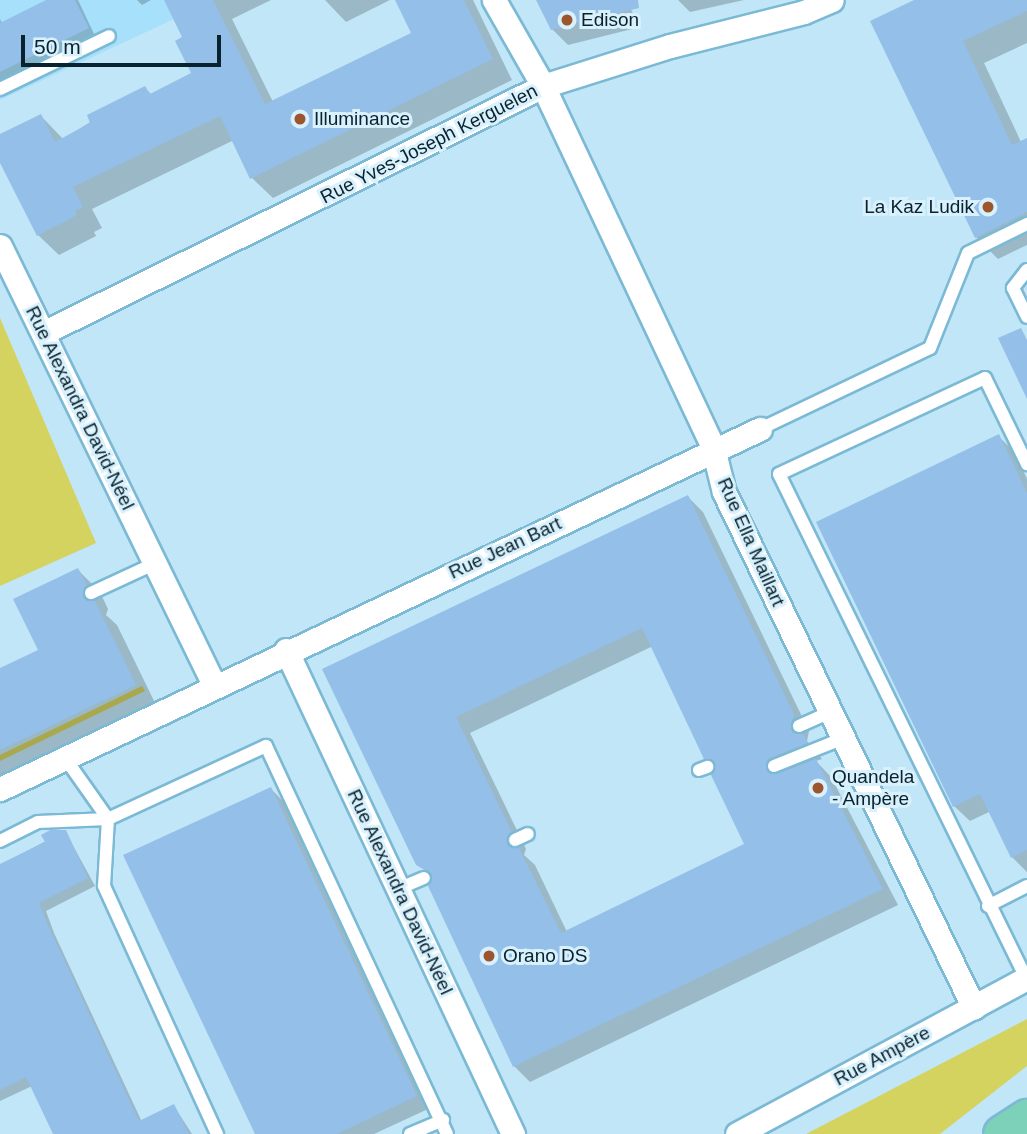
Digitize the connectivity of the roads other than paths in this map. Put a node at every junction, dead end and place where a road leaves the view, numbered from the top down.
1 (494, 0) edge
2 (832, 0) edge
3 (801, 6) edge
4 (109, 36) dead end
5 (543, 86) junction
6 (0, 89) edge
7 (1027, 224) edge
8 (0, 246) edge
9 (1027, 270) edge
10 (1027, 317) edge
11 (43, 332) junction
12 (760, 429) joint
13 (713, 448) junction
14 (1027, 464) edge
15 (156, 563) junction
16 (91, 593) dead end
17 (290, 649) junction
18 (214, 684) junction
19 (831, 712) junction
20 (799, 726) dead end
21 (844, 738) junction
22 (65, 758) junction
23 (775, 766) dead end
24 (0, 789) edge
25 (108, 819) junction
26 (0, 841) edge
27 (424, 878) dead end
28 (1027, 886) edge
29 (398, 889) junction
30 (988, 906) junction
31 (1026, 978) edge
32 (974, 1008) junction
33 (443, 1120) junction
34 (217, 1134) edge
35 (410, 1134) edge
36 (447, 1134) edge
37 (513, 1134) edge
38 (737, 1134) edge

1 - 5 street, Rue Ella Maillart
2 - 3 street, Rue Yves-Joseph Kerguelen
3 - 5 street, Rue Yves-Joseph Kerguelen
4 - 6 lane
5 - 11 street, Rue Yves-Joseph Kerguelen
5 - 13 street, Rue Ella Maillart
7 - 12 lane, Rue Jean Bart
8 - 11 street, Rue Alexandra David-Néel
9 - 10 lane
11 - 15 street, Rue Alexandra David-Néel
12 - 13 street, Rue Jean Bart
13 - 17 street, Rue Jean Bart
13 - 19 street, Rue Ella Maillart
14 - 30 lane
15 - 16 lane
15 - 18 street, Rue Alexandra David-Néel
17 - 18 street, Rue Jean Bart
17 - 29 street, Rue Alexandra David-Néel
18 - 22 street, Rue Jean Bart
19 - 20 lane
19 - 21 street, Rue Ella Maillart
21 - 23 lane
21 - 32 street, Rue Ella Maillart
22 - 24 street, Rue Jean Bart
22 - 25 lane
25 - 26 lane
25 - 33 lane
25 - 34 lane
27 - 29 lane
28 - 30 lane
29 - 37 street, Rue Alexandra David-Néel
30 - 31 lane
31 - 32 street, Rue Ampère
32 - 38 street, Rue Ampère
33 - 35 lane
33 - 36 lane

